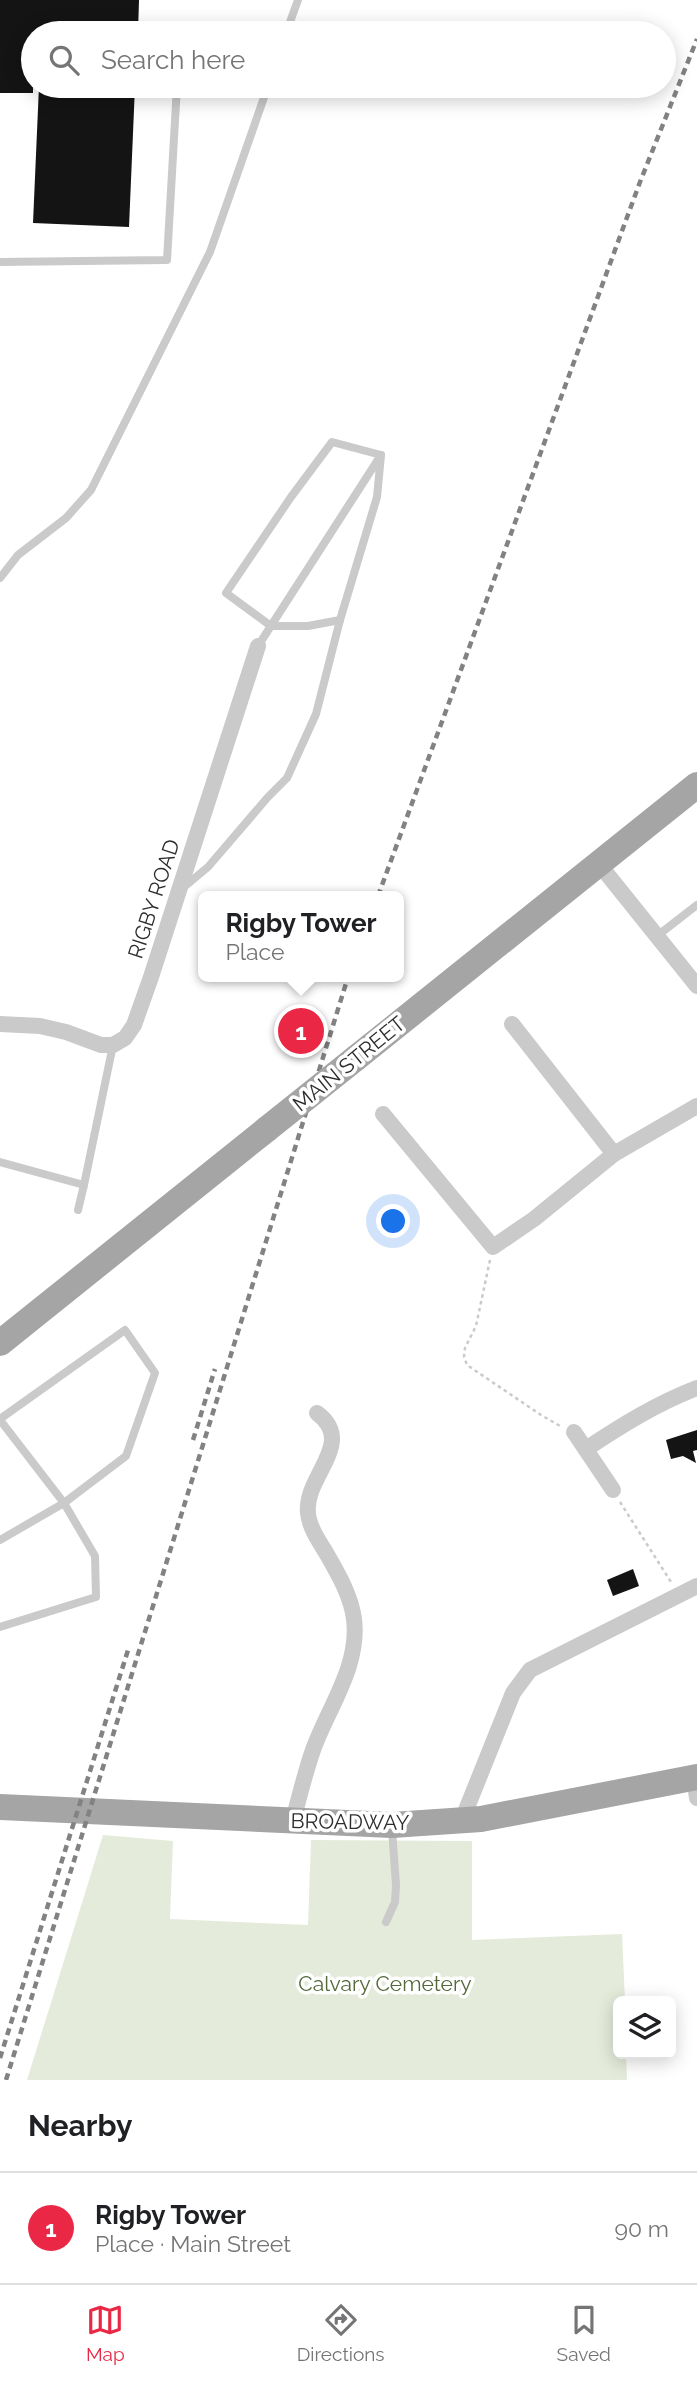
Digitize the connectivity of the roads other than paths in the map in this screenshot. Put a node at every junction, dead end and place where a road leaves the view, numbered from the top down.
1 (298, 0) edge
2 (290, 21) edge
3 (176, 98) edge
4 (264, 98) edge
5 (0, 262) edge
6 (381, 455) junction
7 (0, 578) edge
8 (340, 620) junction
9 (271, 626) junction
10 (258, 646) joint
11 (697, 785) edge
12 (598, 864) junction
13 (177, 893) junction
14 (697, 905) edge
15 (657, 936) junction
16 (697, 986) edge
17 (0, 1024) edge
18 (512, 1024) dead end
19 (113, 1045) junction
20 (697, 1106) edge
21 (383, 1114) dead end
22 (614, 1154) junction
23 (0, 1162) edge
24 (84, 1185) junction
25 (78, 1210) dead end
26 (0, 1343) edge
27 (697, 1388) edge
28 (317, 1413) dead end
29 (0, 1419) edge
30 (574, 1432) road end
31 (586, 1449) junction
32 (613, 1490) road end
33 (64, 1503) junction
34 (0, 1540) edge
35 (697, 1587) edge
36 (0, 1627) edge
37 (696, 1784) edge
38 (0, 1807) edge
39 (462, 1820) junction
40 (293, 1821) junction
41 (392, 1825) junction
42 (386, 1922) dead end

1 - 2 lane
3 - 5 lane
4 - 7 lane
6 - 8 lane
6 - 9 lane
6 - 9 lane
8 - 9 lane
8 - 13 lane
9 - 10 lane
10 - 13 street, RIGBY ROAD
11 - 12 main road, MAIN STREET
12 - 15 street
12 - 26 main road, MAIN STREET, bridge
13 - 19 street, RIGBY ROAD
14 - 15 lane
15 - 16 street
17 - 19 street
18 - 22 street
19 - 24 lane
20 - 22 street
21 - 22 street
23 - 24 lane
24 - 25 lane
27 - 31 street
28 - 40 street
29 - 33 lane
29 - 33 lane
30 - 31 street
31 - 32 street
33 - 34 lane
33 - 36 lane
35 - 39 street
37 - 39 main road, BROADWAY
38 - 40 main road, BROADWAY
39 - 41 main road, BROADWAY
40 - 41 main road, BROADWAY
41 - 42 lane

